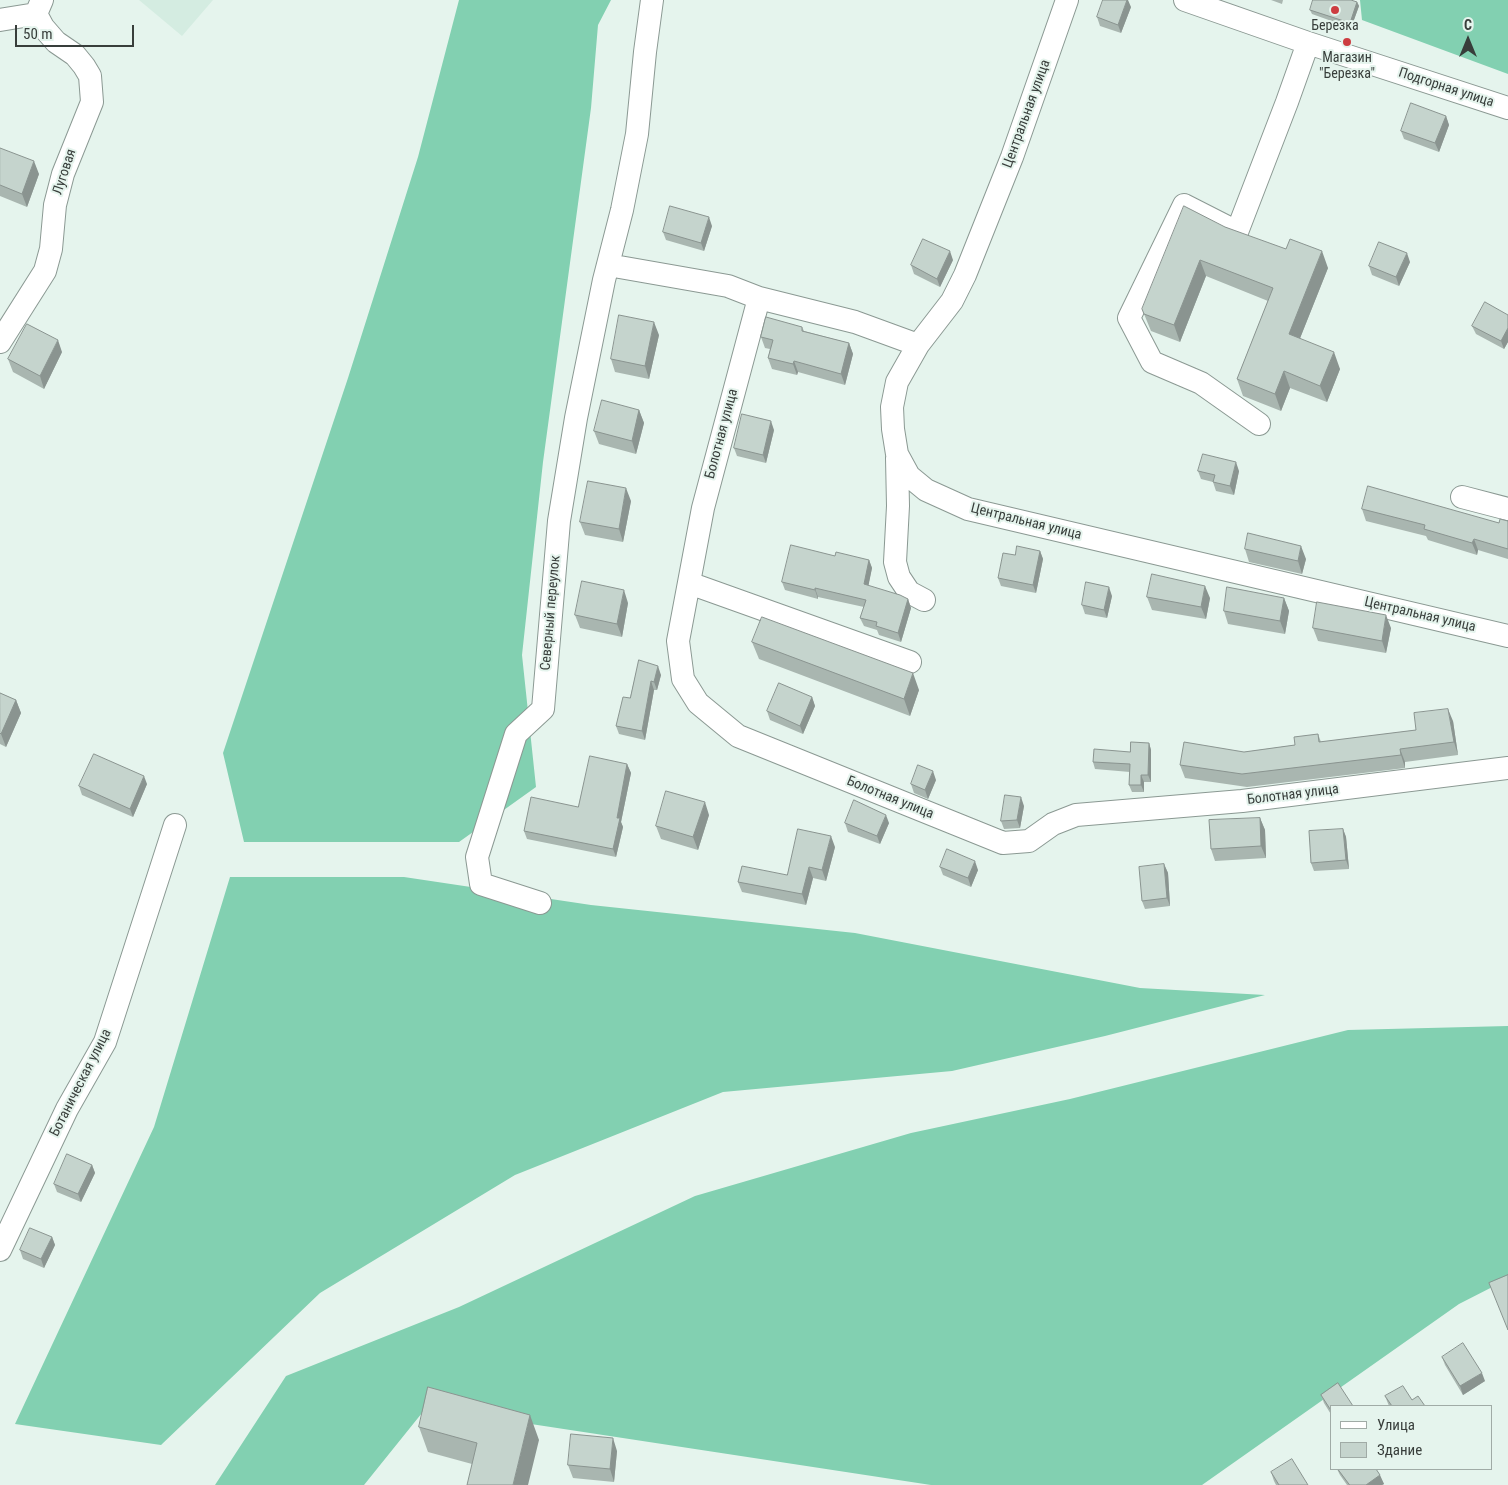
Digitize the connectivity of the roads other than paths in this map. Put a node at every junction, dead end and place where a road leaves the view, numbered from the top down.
1 (652, 0) edge
2 (1067, 0) edge
3 (1185, 0) edge
4 (39, 7) edge
5 (0, 20) edge
6 (1308, 43) junction
7 (1508, 108) edge
8 (608, 265) junction
9 (759, 298) junction
10 (0, 342) edge
11 (918, 345) junction
12 (1259, 424) dead end
13 (897, 454) junction
14 (1462, 497) dead end
15 (1508, 509) edge
16 (689, 583) junction
17 (924, 600) dead end
18 (1508, 636) edge
19 (910, 662) dead end
20 (1508, 768) edge
21 (175, 825) dead end
22 (540, 903) dead end
23 (0, 1250) edge

1 - 8 street
2 - 11 street, Центральная улица
3 - 6 street, Подгорная улица
4 - 5 street
4 - 10 street, Луговая
6 - 7 street, Подгорная улица
6 - 12 street
8 - 9 street
8 - 22 street, Северный переулок
9 - 11 street
9 - 16 street, Болотная улица
11 - 13 street, Центральная улица
13 - 17 street
13 - 18 street, Центральная улица
14 - 15 street
16 - 19 street
16 - 20 street, Болотная улица
21 - 23 street, Ботаническая улица

